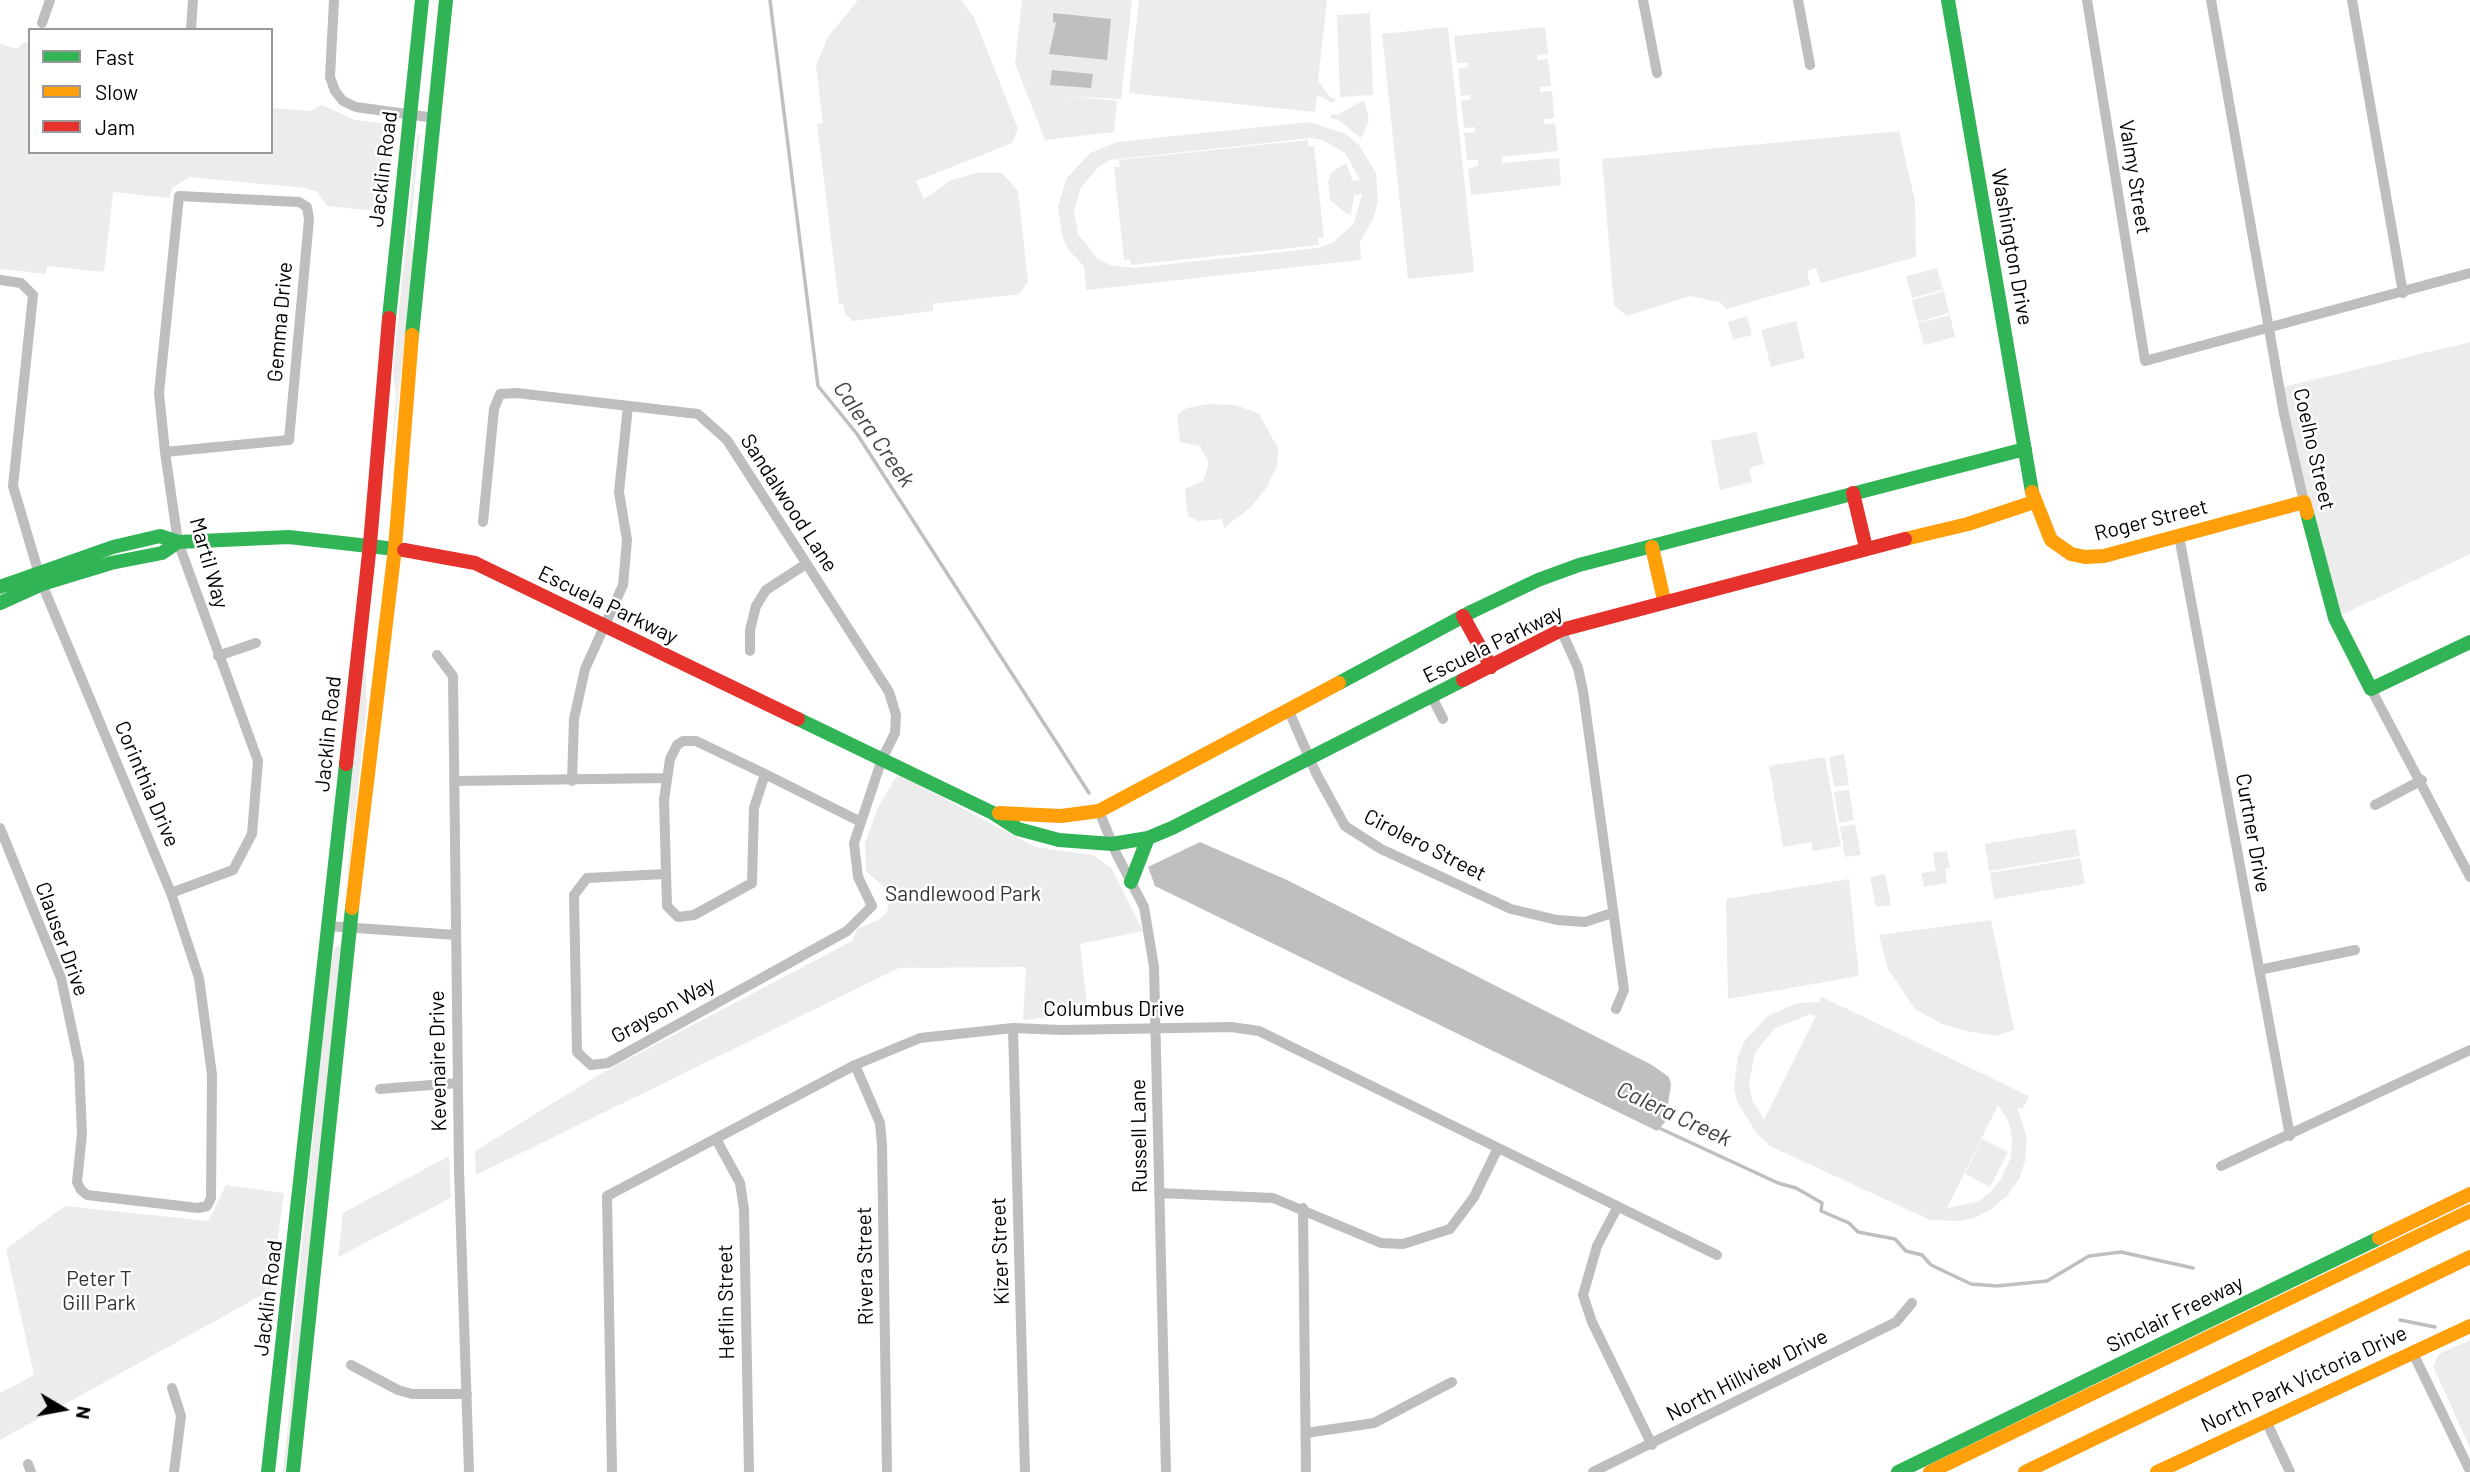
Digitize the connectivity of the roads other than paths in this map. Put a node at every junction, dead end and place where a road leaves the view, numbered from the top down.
1 (50, 0) edge
2 (193, 0) edge
3 (334, 0) edge
4 (422, 0) edge
5 (446, 0) edge
6 (1643, 0) edge
7 (1798, 0) edge
8 (1948, 0) edge
9 (2087, 0) edge
10 (2211, 0) edge
11 (2353, 0) edge
12 (43, 23) dead end
13 (191, 28) edge
14 (1810, 65) dead end
15 (1657, 73) dead end
16 (411, 115) junction
17 (435, 118) junction
18 (186, 194) joint
19 (2470, 273) edge
20 (0, 280) edge
21 (2403, 293) junction
22 (2268, 329) junction
23 (628, 406) junction
24 (2025, 449) junction
25 (165, 452) junction
26 (1853, 494) junction
27 (2034, 502) junction
28 (2304, 502) junction
29 (483, 522) dead end
30 (2179, 536) junction
31 (178, 542) junction
32 (370, 544) junction
33 (1652, 547) junction
34 (395, 548) junction
35 (1866, 548) junction
36 (806, 564) junction
37 (40, 578) junction
38 (0, 587) edge
39 (1664, 600) junction
40 (0, 603) edge
41 (1463, 616) junction
42 (603, 627) junction
43 (1561, 630) junction
44 (2470, 642) edge
45 (256, 643) dead end
46 (750, 651) dead end
47 (437, 655) dead end
48 (218, 656) junction
49 (1491, 667) junction
50 (2371, 689) junction
51 (1432, 697) junction
52 (1288, 709) junction
53 (1443, 719) dead end
54 (883, 759) junction
55 (1311, 759) junction
56 (765, 774) junction
57 (666, 778) junction
58 (2422, 780) junction
59 (454, 781) junction
60 (572, 781) junction
61 (2375, 804) dead end
62 (1099, 811) junction
63 (993, 813) junction
64 (859, 821) junction
65 (0, 828) edge
66 (1148, 838) junction
67 (1112, 844) junction
68 (665, 874) junction
69 (2470, 877) edge
70 (1131, 882) junction
71 (171, 893) junction
72 (1612, 913) junction
73 (328, 926) junction
74 (350, 928) junction
75 (456, 935) junction
76 (2355, 950) dead end
77 (2259, 970) junction
78 (1616, 1009) dead end
79 (1013, 1028) junction
80 (1156, 1028) junction
81 (2470, 1050) edge
82 (855, 1065) junction
83 (457, 1083) junction
84 (380, 1089) dead end
85 (2290, 1136) junction
86 (716, 1139) junction
87 (1497, 1150) junction
88 (2221, 1166) dead end
89 (81, 1190) joint
90 (1159, 1193) junction
91 (2470, 1194) edge
92 (1303, 1208) junction
93 (1617, 1208) junction
94 (2470, 1211) edge
95 (1717, 1255) dead end
96 (2470, 1257) edge
97 (1912, 1303) dead end
98 (2470, 1326) edge
99 (2412, 1351) junction
100 (351, 1364) dead end
101 (1452, 1382) dead end
102 (172, 1388) dead end
103 (467, 1394) junction
104 (2266, 1421) junction
105 (1306, 1433) junction
106 (1653, 1445) junction
107 (2470, 1471) edge
108 (174, 1472) edge
109 (268, 1472) edge
110 (293, 1472) edge
111 (469, 1472) edge
112 (612, 1472) edge
113 (749, 1472) edge
114 (887, 1472) edge
115 (1025, 1472) edge
116 (1166, 1472) edge
117 (1306, 1472) edge
118 (1593, 1472) edge
119 (1898, 1472) edge
120 (1930, 1472) edge
121 (2025, 1472) edge
122 (2157, 1472) edge
123 (2290, 1472) edge

1 - 12 street
2 - 13 street
3 - 16 street
4 - 16 main road, Jacklin Road
5 - 17 main road, Jacklin Road
6 - 15 street
7 - 14 street
8 - 24 main road, Washington Drive
9 - 22 street, Valmy Street
10 - 22 street, Coelho Street
11 - 21 street
16 - 17 street
16 - 32 main road, Jacklin Road
17 - 34 main road, Jacklin Road
18 - 25 street, Martil Way
18 - 25 street, Gemma Drive
19 - 21 street
20 - 37 street, Corinthia Drive
21 - 22 street
22 - 28 street, Coelho Street
23 - 29 street, Sandalwood Lane
23 - 36 street, Sandalwood Lane
23 - 42 street
24 - 26 main road, Escuela Parkway
24 - 27 main road, Washington Drive
25 - 31 street, Martil Way
26 - 33 main road, Escuela Parkway
26 - 35 main road
27 - 30 main road, Roger Street
27 - 35 main road, Escuela Parkway
28 - 30 main road, Roger Street
28 - 50 main road, Coelho Street
30 - 77 street, Curtner Drive
31 - 32 main road, Escuela Parkway
31 - 37 main road, Escuela Parkway
31 - 48 street, Martil Way
32 - 34 main road, Escuela Parkway
32 - 73 main road, Jacklin Road
33 - 39 main road
33 - 41 main road, Escuela Parkway
34 - 42 main road, Escuela Parkway
34 - 74 main road, Jacklin Road
35 - 39 main road, Escuela Parkway
36 - 46 street
36 - 54 street, Sandalwood Lane
37 - 38 main road, Escuela Parkway
37 - 40 main road, Escuela Parkway
37 - 71 street, Corinthia Drive
39 - 43 main road, Escuela Parkway
41 - 49 main road
41 - 52 main road, Escuela Parkway
42 - 54 main road, Escuela Parkway
42 - 60 street
43 - 49 main road, Escuela Parkway
43 - 72 street
44 - 50 main road
45 - 48 street
47 - 59 street, Kevenaire Drive
48 - 71 street, Martil Way
49 - 51 main road, Escuela Parkway
50 - 58 street, Coelho Street
51 - 53 street
51 - 55 main road, Escuela Parkway
52 - 55 street, Cirolero Street
52 - 62 main road, Escuela Parkway
54 - 63 main road, Escuela Parkway
54 - 64 street, Sandalwood Lane
55 - 66 main road, Escuela Parkway
55 - 72 street, Cirolero Street
56 - 57 street
56 - 64 street
56 - 68 street
57 - 60 street
57 - 68 street
58 - 61 street
58 - 69 street, Coelho Street
59 - 60 street
59 - 75 street, Kevenaire Drive
62 - 63 main road, Escuela Parkway
62 - 67 street, Russell Lane
63 - 67 main road, Escuela Parkway
64 - 68 street, Grayson Way
65 - 89 street, Clauser Drive
66 - 67 main road, Escuela Parkway
66 - 70 main road
67 - 70 street, Russell Lane
70 - 80 street, Russell Lane
71 - 89 street, Corinthia Drive
72 - 78 street
73 - 74 street
73 - 109 main road, Jacklin Road
74 - 75 street
74 - 110 main road, Jacklin Road
75 - 83 street, Kevenaire Drive
76 - 77 street
77 - 85 street, Curtner Drive
79 - 80 street, Columbus Drive
79 - 82 street, Columbus Drive
79 - 115 street, Kizer Street
80 - 87 street, Columbus Drive
80 - 90 street, Russell Lane
81 - 85 street
82 - 86 street, Columbus Drive
82 - 114 street, Rivera Street
83 - 84 street
83 - 103 street, Kevenaire Drive
85 - 88 street
86 - 112 street, Columbus Drive
86 - 113 street, Heflin Street
87 - 92 street
87 - 93 street, Columbus Drive
90 - 92 street
90 - 116 street, Russell Lane
91 - 119 main road, Sinclair Freeway
92 - 105 street
93 - 95 street, Columbus Drive
93 - 106 street
94 - 120 main road
96 - 121 main road
97 - 106 street, North Hillview Drive
98 - 99 main road, North Park Victoria Drive
99 - 104 main road, North Park Victoria Drive
99 - 107 street
100 - 103 street
101 - 105 street
102 - 108 street
103 - 111 street, Kevenaire Drive
104 - 122 main road, North Park Victoria Drive
104 - 123 street
105 - 117 street
106 - 118 street, North Hillview Drive

